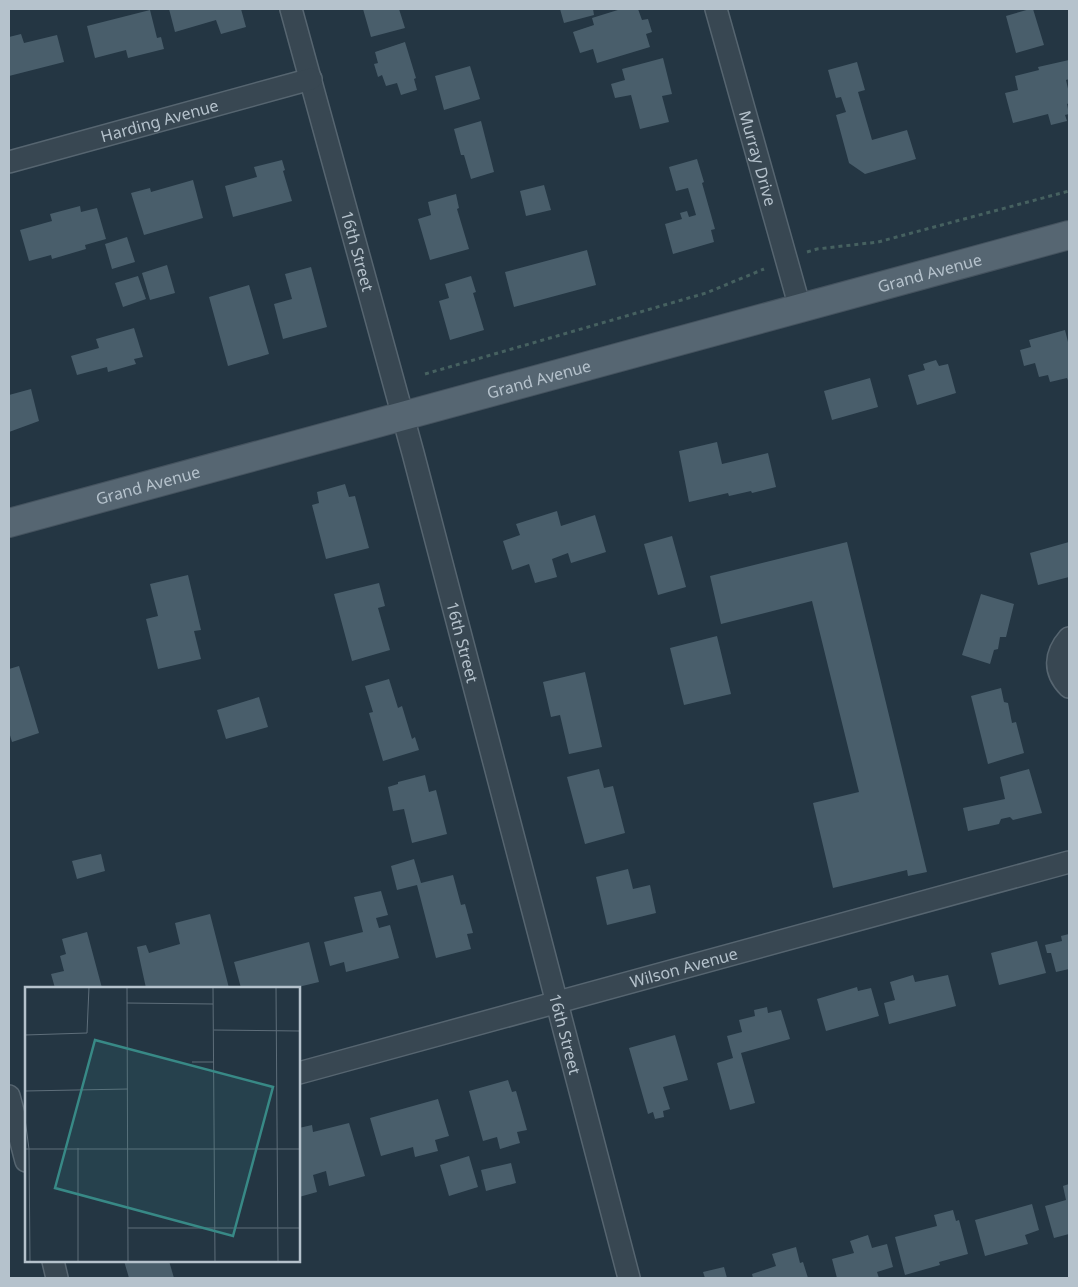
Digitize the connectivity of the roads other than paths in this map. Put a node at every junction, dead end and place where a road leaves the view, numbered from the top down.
1 (291, 9) edge
2 (716, 9) edge
3 (311, 79) junction
4 (9, 162) edge
5 (1069, 235) edge
6 (800, 308) junction
7 (404, 416) junction
8 (9, 522) edge
9 (1069, 638) edge
10 (1069, 688) edge
11 (1069, 862) edge
12 (557, 1002) junction
13 (300, 1073) edge
14 (9, 1096) edge
15 (21, 1153) edge
16 (53, 1262) edge
17 (57, 1278) edge
18 (629, 1278) edge

1 - 3 street, 16th Street
2 - 6 street, Murray Drive
3 - 4 street, Harding Avenue
3 - 7 street, 16th Street
5 - 6 main road, Grand Avenue
6 - 7 main road, Grand Avenue
7 - 8 main road, Grand Avenue
7 - 12 street, 16th Street
9 - 10 street
11 - 12 street, Wilson Avenue
12 - 13 street, Wilson Avenue
12 - 18 street, 16th Street
14 - 15 street
16 - 17 street

